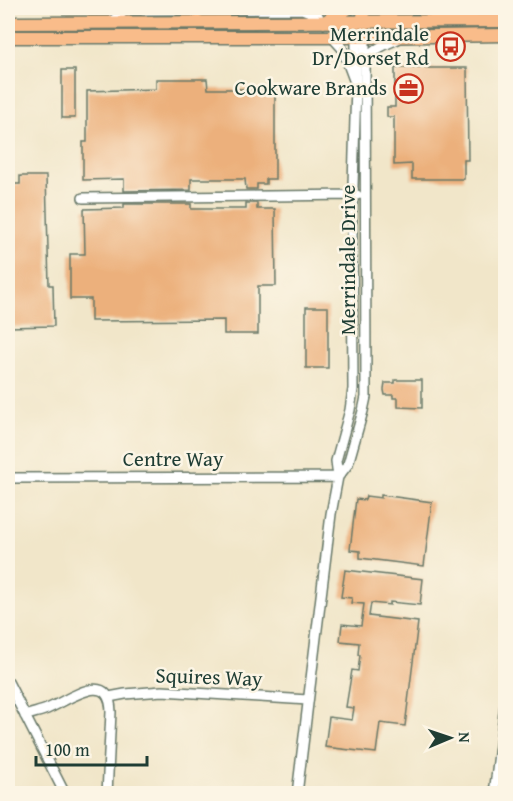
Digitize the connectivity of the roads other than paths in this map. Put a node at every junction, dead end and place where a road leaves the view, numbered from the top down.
1 (349, 8) edge
2 (356, 8) edge
3 (363, 8) edge
4 (371, 8) edge
5 (384, 8) edge
6 (433, 8) edge
7 (378, 21) junction
8 (506, 21) edge
9 (322, 22) junction
10 (360, 22) junction
11 (8, 23) edge
12 (92, 23) junction
13 (506, 35) edge
14 (405, 36) junction
15 (8, 37) edge
16 (92, 37) junction
17 (332, 37) junction
18 (360, 37) junction
19 (366, 60) junction
20 (356, 86) junction
21 (352, 195) junction
22 (365, 195) junction
23 (83, 198) dead end
24 (352, 277) junction
25 (366, 277) junction
26 (338, 477) junction
27 (8, 478) edge
28 (8, 682) edge
29 (109, 697) junction
30 (506, 697) edge
31 (308, 700) junction
32 (25, 716) junction
33 (65, 794) edge
34 (107, 794) edge
35 (297, 794) edge
36 (494, 794) edge

1 - 9 main road
2 - 10 main road
3 - 10 main road
4 - 7 main road
5 - 6 street
7 - 8 main road
7 - 10 main road
9 - 10 main road
9 - 12 main road
10 - 18 main road
11 - 12 main road
12 - 16 main road
13 - 14 main road
14 - 18 main road
14 - 19 street
15 - 16 main road
16 - 17 main road
17 - 18 main road
17 - 20 street
18 - 19 street, Merrindale Drive
18 - 20 street, Merrindale Drive
19 - 22 street, Merrindale Drive
20 - 21 street, Merrindale Drive
21 - 22 street
21 - 23 street
21 - 24 street, Merrindale Drive
22 - 25 street, Merrindale Drive
24 - 25 street
24 - 26 street, Merrindale Drive
25 - 26 street, Merrindale Drive
26 - 27 street, Centre Way
26 - 31 street, Merrindale Drive
28 - 32 street
29 - 31 street, Squires Way
29 - 32 street, Squires Way
29 - 34 street
30 - 36 street
31 - 35 street, Merrindale Drive
32 - 33 street

